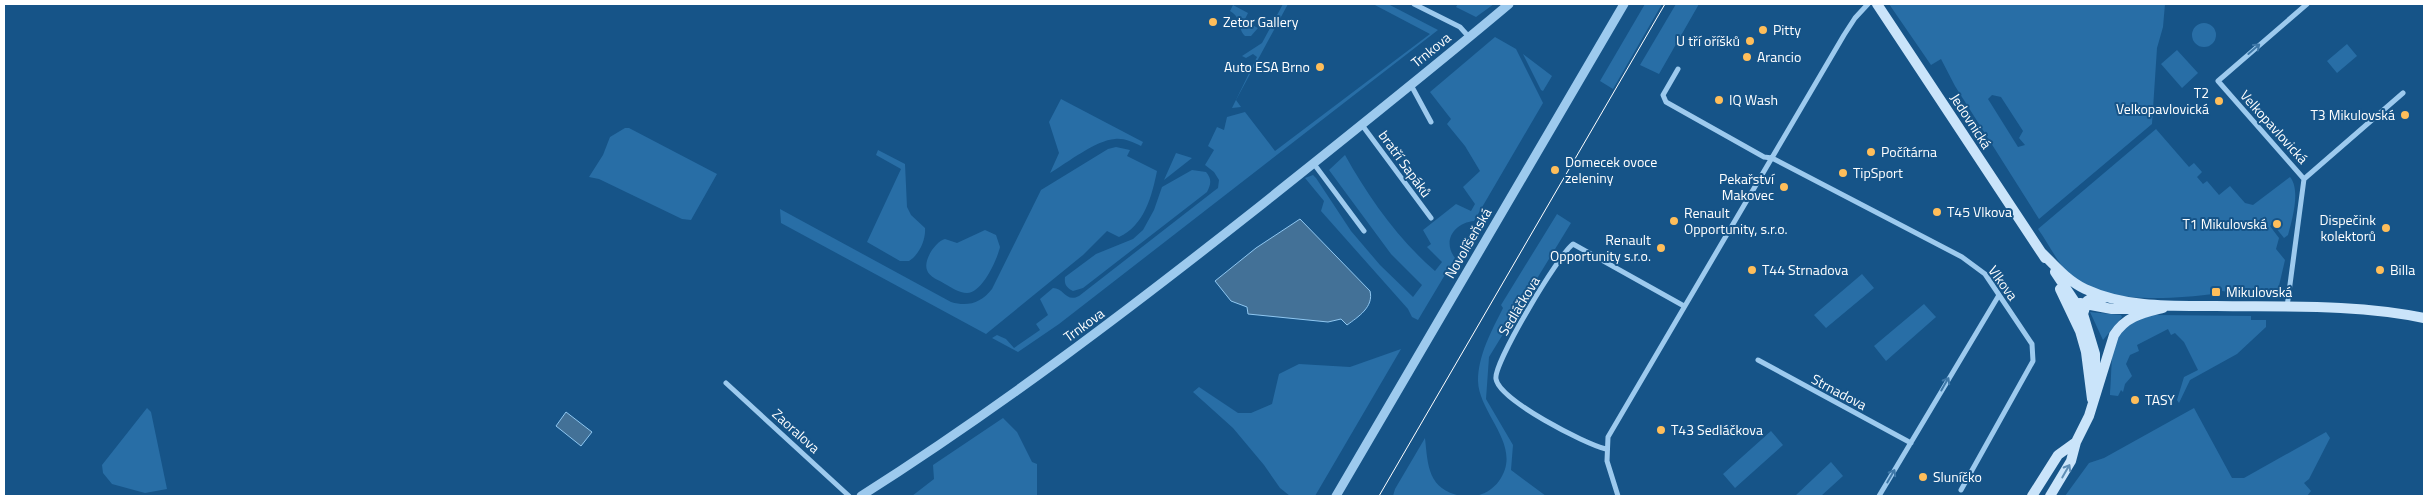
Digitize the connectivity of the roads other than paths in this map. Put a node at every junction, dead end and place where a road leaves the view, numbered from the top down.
1 (1414, 4) edge
2 (1509, 4) edge
3 (1868, 4) edge
4 (1877, 4) edge
5 (2306, 4) edge
6 (1621, 5) edge
7 (1470, 36) junction
8 (1678, 69) dead end
9 (1410, 84) junction
10 (2403, 93) dead end
11 (1431, 122) dead end
12 (1362, 124) junction
13 (1772, 158) junction
14 (1314, 164) junction
15 (2304, 179) junction
16 (1430, 218) dead end
17 (1364, 230) dead end
18 (2042, 252) junction
19 (1999, 295) junction
20 (2111, 299) junction
21 (2078, 303) junction
22 (1684, 306) junction
23 (2169, 306) junction
24 (2287, 308) junction
25 (2424, 318) edge
26 (1758, 360) dead end
27 (726, 383) dead end
28 (2093, 403) junction
29 (2076, 442) junction
30 (1911, 443) junction
31 (1606, 448) junction
32 (1961, 490) dead end
33 (849, 496) edge
34 (861, 496) edge
35 (1336, 496) edge
36 (1618, 496) edge
37 (1879, 496) edge
38 (2032, 496) edge
39 (2050, 496) edge

1 - 7 street, Trnkova
2 - 7 street, Trnkova
3 - 13 street
4 - 18 main road, Jedovnická
15 -> 5 street, Velkopavlovická
6 - 35 street, Novolíšeňská
7 - 9 street, Trnkova
8 - 13 street
9 - 11 street, Trnkova
9 - 12 street, Trnkova
10 - 15 street
12 - 14 street, Trnkova
12 - 16 street, bratří Sapáků
13 - 19 street, Vlkova
13 - 22 street
14 - 17 street
14 - 34 street, Trnkova
15 - 24 street, Velkopavlovická
18 - 20 main road
18 - 21 main road, Jedovnická
18 - 28 main road, Jedovnická
30 -> 19 street
19 - 32 street, Vlkova
20 - 21 main road
20 - 23 main road
21 - 23 main road
21 - 28 main road, Jedovnická
22 - 31 street
22 - 31 street, Sedláčkova
23 - 24 main road
23 - 28 main road, Jedovnická
24 - 25 main road
26 - 30 street, Strnadova
27 - 33 street, Zaoralova
28 - 29 main road, Jedovnická
29 - 38 main road, Jedovnická
39 -> 29 main road, Jedovnická
37 -> 30 street
31 - 36 street

